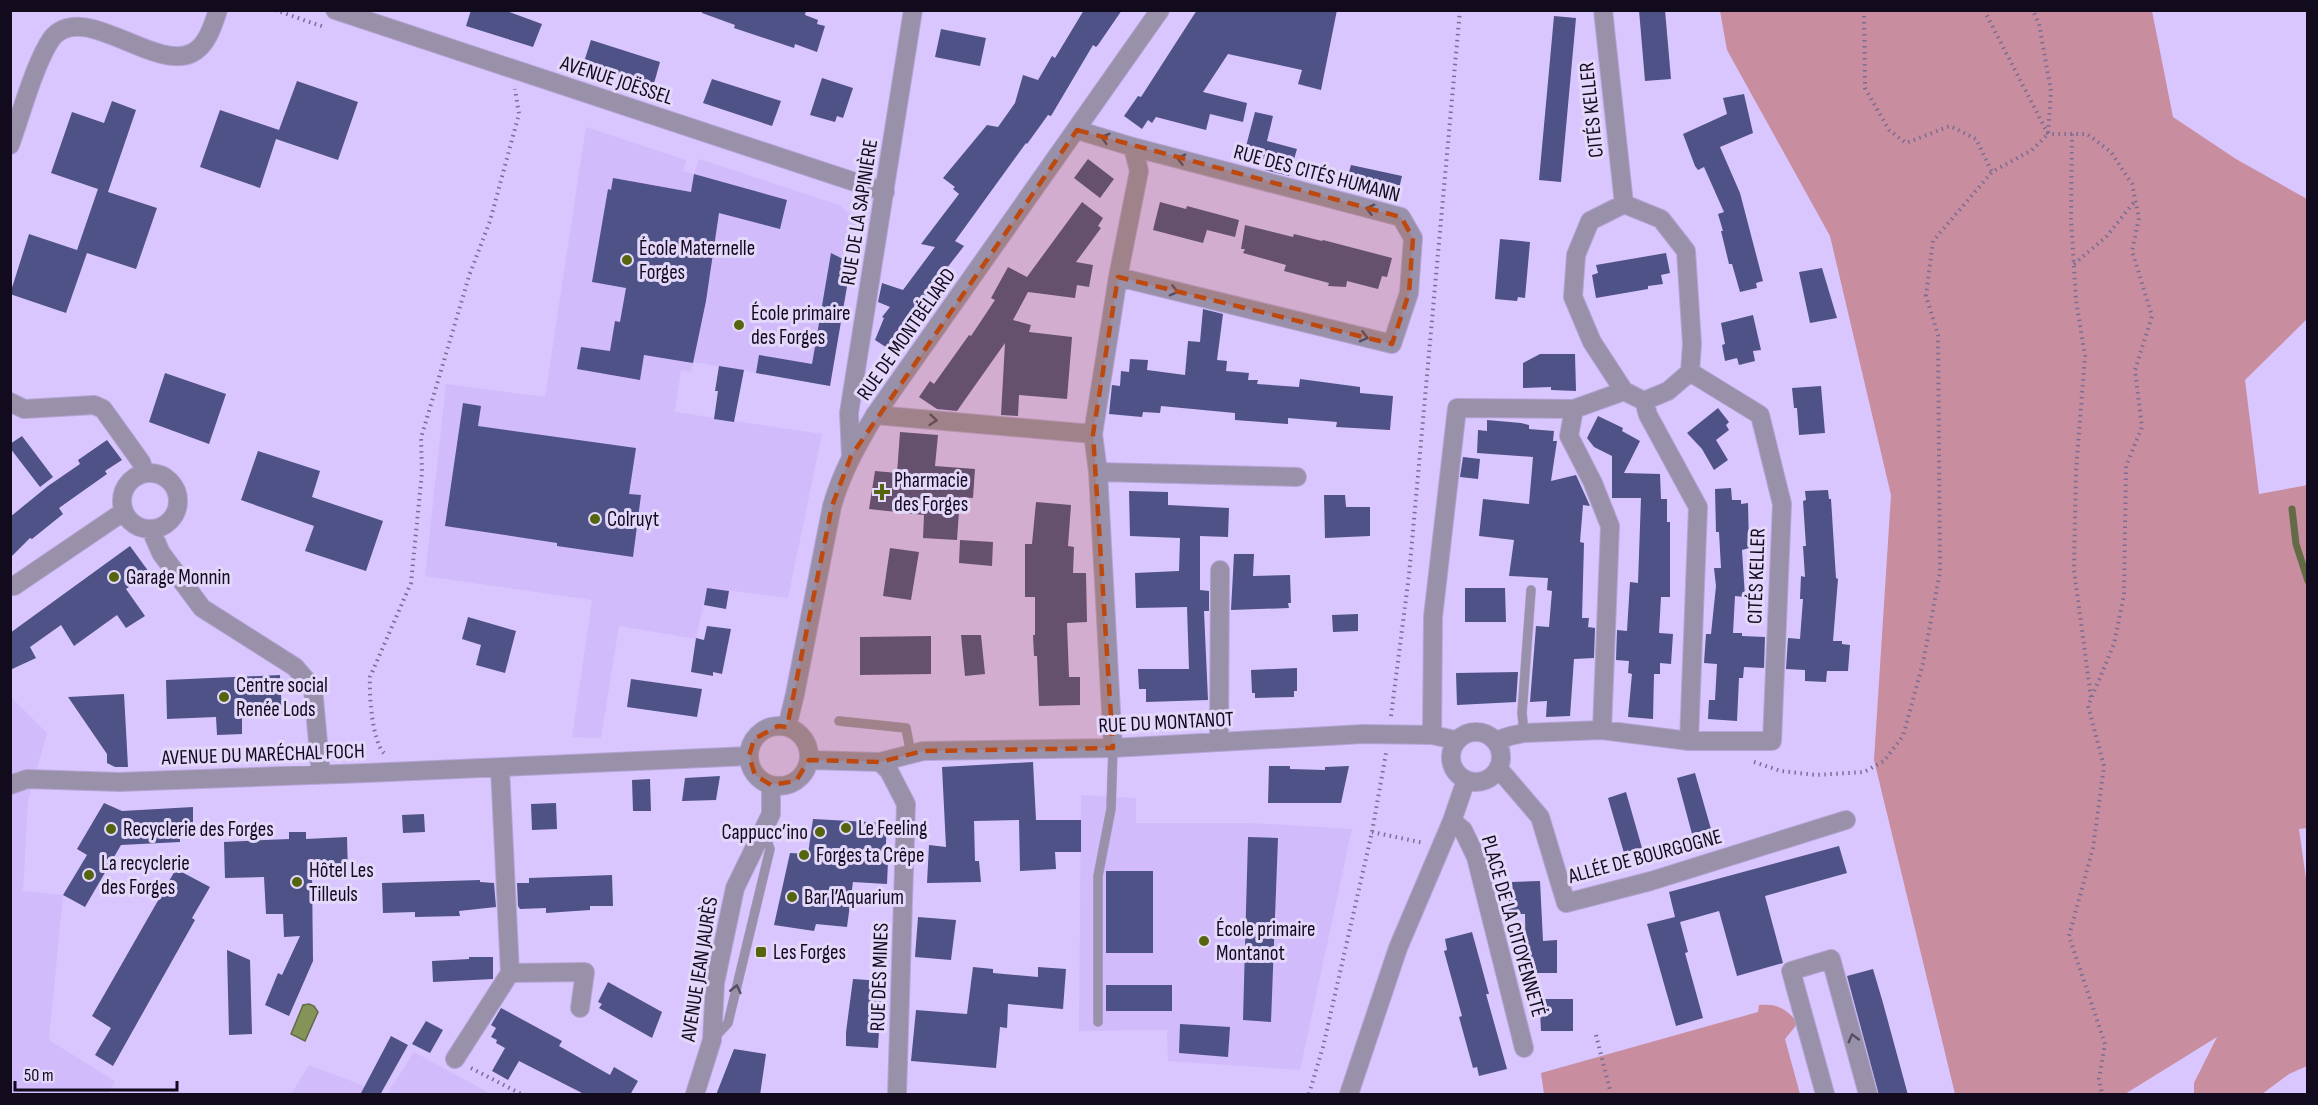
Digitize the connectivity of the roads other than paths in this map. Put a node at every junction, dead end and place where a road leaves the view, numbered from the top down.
1 (218, 10) edge
2 (335, 10) edge
3 (912, 10) edge
4 (1160, 10) edge
5 (1604, 10) edge
6 (1077, 130) junction
7 (10, 145) edge
8 (1133, 147) junction
9 (885, 192) junction
10 (1623, 204) junction
11 (1118, 277) junction
12 (1690, 372) junction
13 (1624, 391) junction
14 (1644, 401) junction
15 (10, 402) edge
16 (1574, 409) junction
17 (875, 415) junction
18 (1093, 434) junction
19 (851, 456) junction
20 (1098, 472) junction
21 (146, 473) junction
22 (1297, 477) dead end
23 (123, 512) junction
24 (151, 530) junction
25 (1220, 570) dead end
26 (14, 586) dead end
27 (1531, 590) dead end
28 (839, 721) dead end
29 (787, 727) junction
30 (1602, 730) junction
31 (1524, 733) junction
32 (1432, 735) junction
33 (1455, 740) junction
34 (1219, 741) junction
35 (1496, 741) junction
36 (1689, 741) junction
37 (1113, 748) junction
38 (911, 754) junction
39 (749, 756) junction
40 (809, 760) junction
41 (880, 762) junction
42 (501, 768) junction
43 (1498, 768) junction
44 (321, 774) junction
45 (1466, 780) junction
46 (19, 782) edge
47 (771, 785) junction
48 (1846, 820) dead end
49 (1452, 821) junction
50 (510, 973) junction
51 (580, 1008) dead end
52 (1098, 1022) dead end
53 (1524, 1048) dead end
54 (455, 1059) road end
55 (694, 1095) edge
56 (897, 1095) edge
57 (1349, 1095) edge
58 (1825, 1095) edge
59 (1868, 1095) edge

1 - 7 street
2 - 9 street, AVENUE JOËSSEL
3 - 9 street, RUE DE LA SAPINIÈRE
4 - 6 street, RUE DE MONTBÉLIARD
5 - 10 street, CITÉS KELLER
8 -> 6 street, RUE DES CITÉS HUMANN
6 - 17 street, RUE DE MONTBÉLIARD
8 - 11 street
11 -> 8 street, RUE DES CITÉS HUMANN
9 - 19 street, RUE DE LA SAPINIÈRE
10 - 12 street
10 - 13 street
11 - 18 street
12 - 14 street
12 - 36 street, CITÉS KELLER
13 - 14 street
13 - 16 street
14 - 36 street
15 - 21 street
16 - 30 street
16 - 32 street
17 -> 18 street
17 - 19 street, RUE DE MONTBÉLIARD
18 - 20 street
19 - 29 street, RUE DE MONTBÉLIARD
20 - 22 street
20 - 37 street
21 - 23 street
21 - 24 street
23 - 24 street
23 - 26 street
24 - 44 street
25 - 34 street
27 - 31 lane
28 - 38 lane
29 - 39 street
29 - 40 street
30 - 31 street, CITÉS KELLER
30 - 36 street, CITÉS KELLER
31 - 35 street, CITÉS KELLER
32 - 33 street, RUE DU MONTANOT
32 - 34 street, RUE DU MONTANOT
33 - 35 street
33 - 45 street
34 - 37 street, RUE DU MONTANOT
35 - 43 street
37 - 38 street, RUE DU MONTANOT
37 - 52 lane
38 - 41 street, RUE DU MONTANOT
39 - 42 street, AVENUE DU MARÉCHAL FOCH
39 - 47 street
40 - 41 street, RUE DU MONTANOT
40 - 47 street
41 - 56 street, RUE DES MINES
42 - 44 street, AVENUE DU MARÉCHAL FOCH
42 - 50 street
43 - 45 street
43 - 48 street, ALLÉE DE BOURGOGNE
44 - 46 street, AVENUE DU MARÉCHAL FOCH
45 - 49 street
47 - 55 street, AVENUE JEAN JAURÈS
49 - 53 street, PLACE DE LA CITOYENNETÉ
49 - 57 street
50 - 51 street
50 - 54 street
59 -> 58 street

